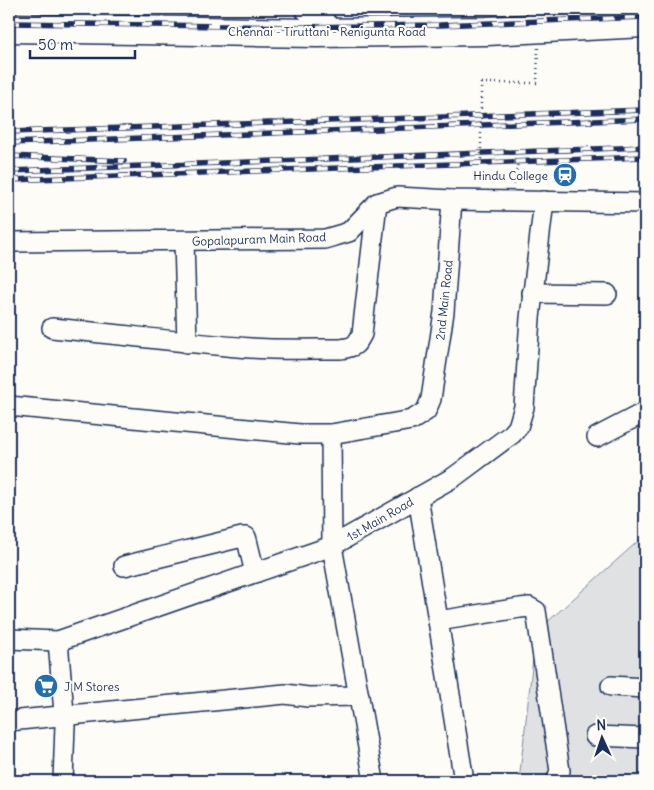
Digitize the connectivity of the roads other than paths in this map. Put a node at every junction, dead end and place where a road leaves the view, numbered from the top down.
1 (575, 9) edge
2 (9, 10) edge
3 (537, 16) edge
4 (641, 18) edge
5 (319, 19) edge
6 (9, 28) edge
7 (452, 200) junction
8 (544, 201) junction
9 (377, 203) junction
10 (645, 203) edge
11 (184, 241) junction
12 (9, 242) edge
13 (532, 293) junction
14 (606, 294) dead end
15 (52, 328) dead end
16 (187, 343) junction
17 (9, 406) edge
18 (645, 412) edge
19 (331, 434) junction
20 (596, 437) dead end
21 (418, 497) junction
22 (332, 546) junction
23 (124, 566) dead end
24 (255, 573) junction
25 (438, 620) junction
26 (9, 639) edge
27 (58, 641) junction
28 (611, 686) dead end
29 (645, 688) edge
30 (359, 696) junction
31 (64, 716) junction
32 (9, 720) edge
33 (595, 736) dead end
34 (645, 738) edge
35 (63, 781) edge
36 (374, 781) edge
37 (464, 781) edge
38 (558, 781) edge

1 - 3 highway, Chennai - Tiruttani - Renigunta Road
2 - 5 highway, Chennai - Tiruttani - Renigunta Road
3 - 4 highway, Chennai - Tiruttani - Renigunta Road
3 - 5 highway, Chennai - Tiruttani - Renigunta Road
5 - 6 highway, Chennai - Tiruttani - Renigunta Road
7 - 8 street
7 - 9 street
7 - 19 street, 2nd Main Road
8 - 10 street
8 - 13 street, 1st Main Road
9 - 11 street, Gopalapuram Main Road
9 - 16 street
11 - 12 street, Gopalapuram Main Road
11 - 16 street
13 - 14 street
13 - 21 street, 1st Main Road
15 - 16 street
17 - 19 street
18 - 20 street
19 - 22 street
21 - 22 street, 1st Main Road
21 - 25 street
22 - 24 street, 1st Main Road
22 - 30 street
23 - 24 street
24 - 27 street, 1st Main Road
25 - 37 street
25 - 38 street
26 - 27 street, 1st Main Road
27 - 31 street
28 - 29 street
30 - 31 street
30 - 36 street
31 - 32 street
31 - 35 street
33 - 34 street

